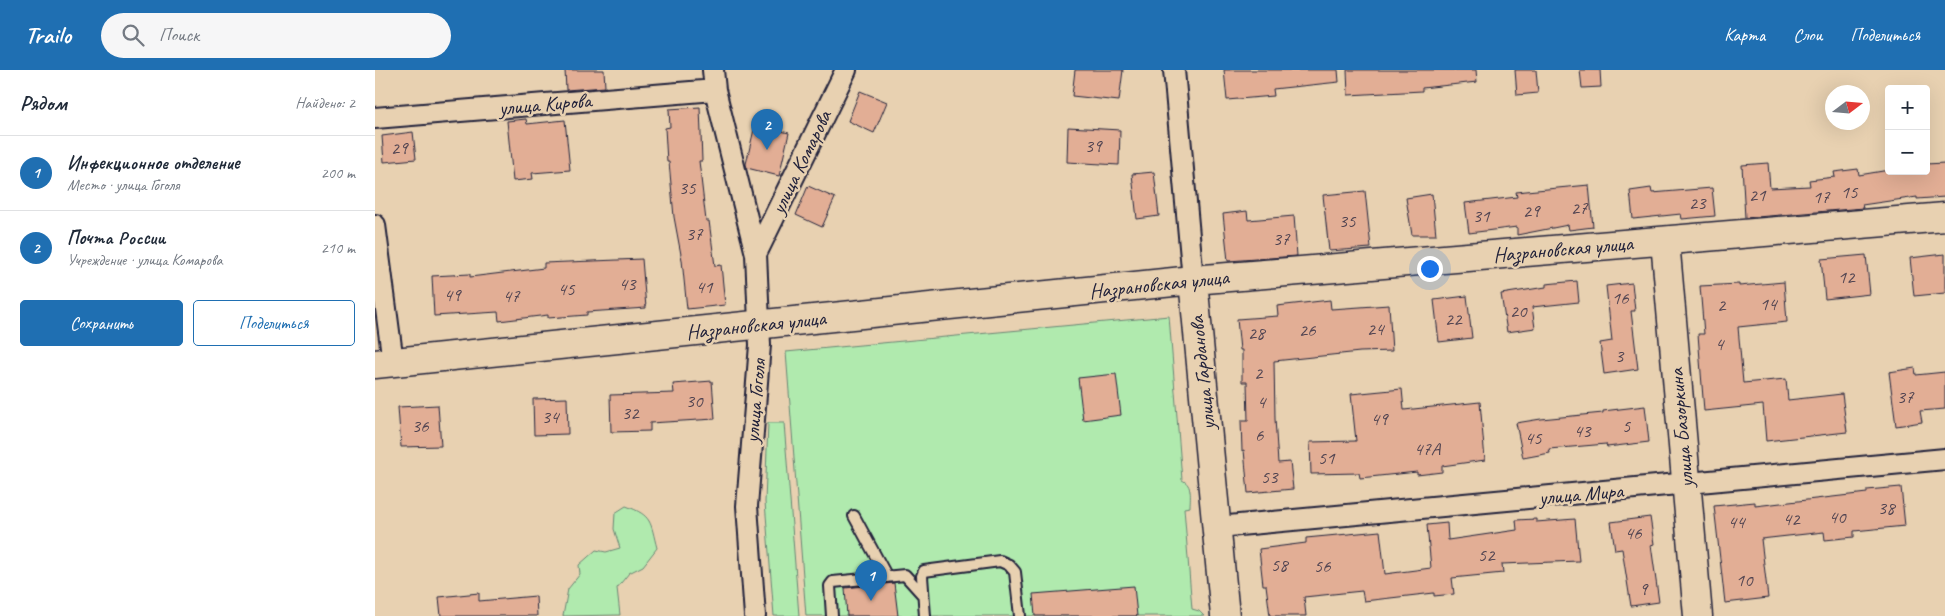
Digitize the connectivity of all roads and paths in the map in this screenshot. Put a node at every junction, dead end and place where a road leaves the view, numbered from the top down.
1 (846, 70) edge
2 (1174, 70) edge
3 (714, 80) edge
4 (375, 118) edge
5 (1945, 217) edge
6 (375, 225) edge
7 (1665, 241) junction
8 (756, 254) junction
9 (1193, 280) junction
10 (759, 325) junction
11 (384, 363) edge
12 (1945, 459) edge
13 (1686, 484) junction
14 (854, 516) dead end
15 (1218, 527) junction
16 (887, 576) junction
17 (923, 596) junction
18 (755, 616) edge
19 (832, 616) edge
20 (925, 616) edge
21 (1020, 616) edge
22 (1225, 616) edge
23 (1698, 616) edge

1 - 8 street, улица Комарова
2 - 9 street, улица Гарданова
3 - 4 street, улица Кирова
3 - 8 street, улица Гоголя
5 - 7 street, Назрановская улица
6 - 11 street
7 - 9 street, Назрановская улица
7 - 13 street, улица Базоркина
8 - 10 street, улица Гоголя
9 - 10 street, Назрановская улица
9 - 15 street, улица Гарданова
10 - 11 street, Назрановская улица
10 - 18 street, улица Гоголя
12 - 13 street, улица Мира
13 - 15 street, улица Мира
13 - 23 street, улица Базоркина
14 - 16 lane
15 - 22 street, улица Гарданова
16 - 17 lane
16 - 19 lane
17 - 20 lane
17 - 21 lane

